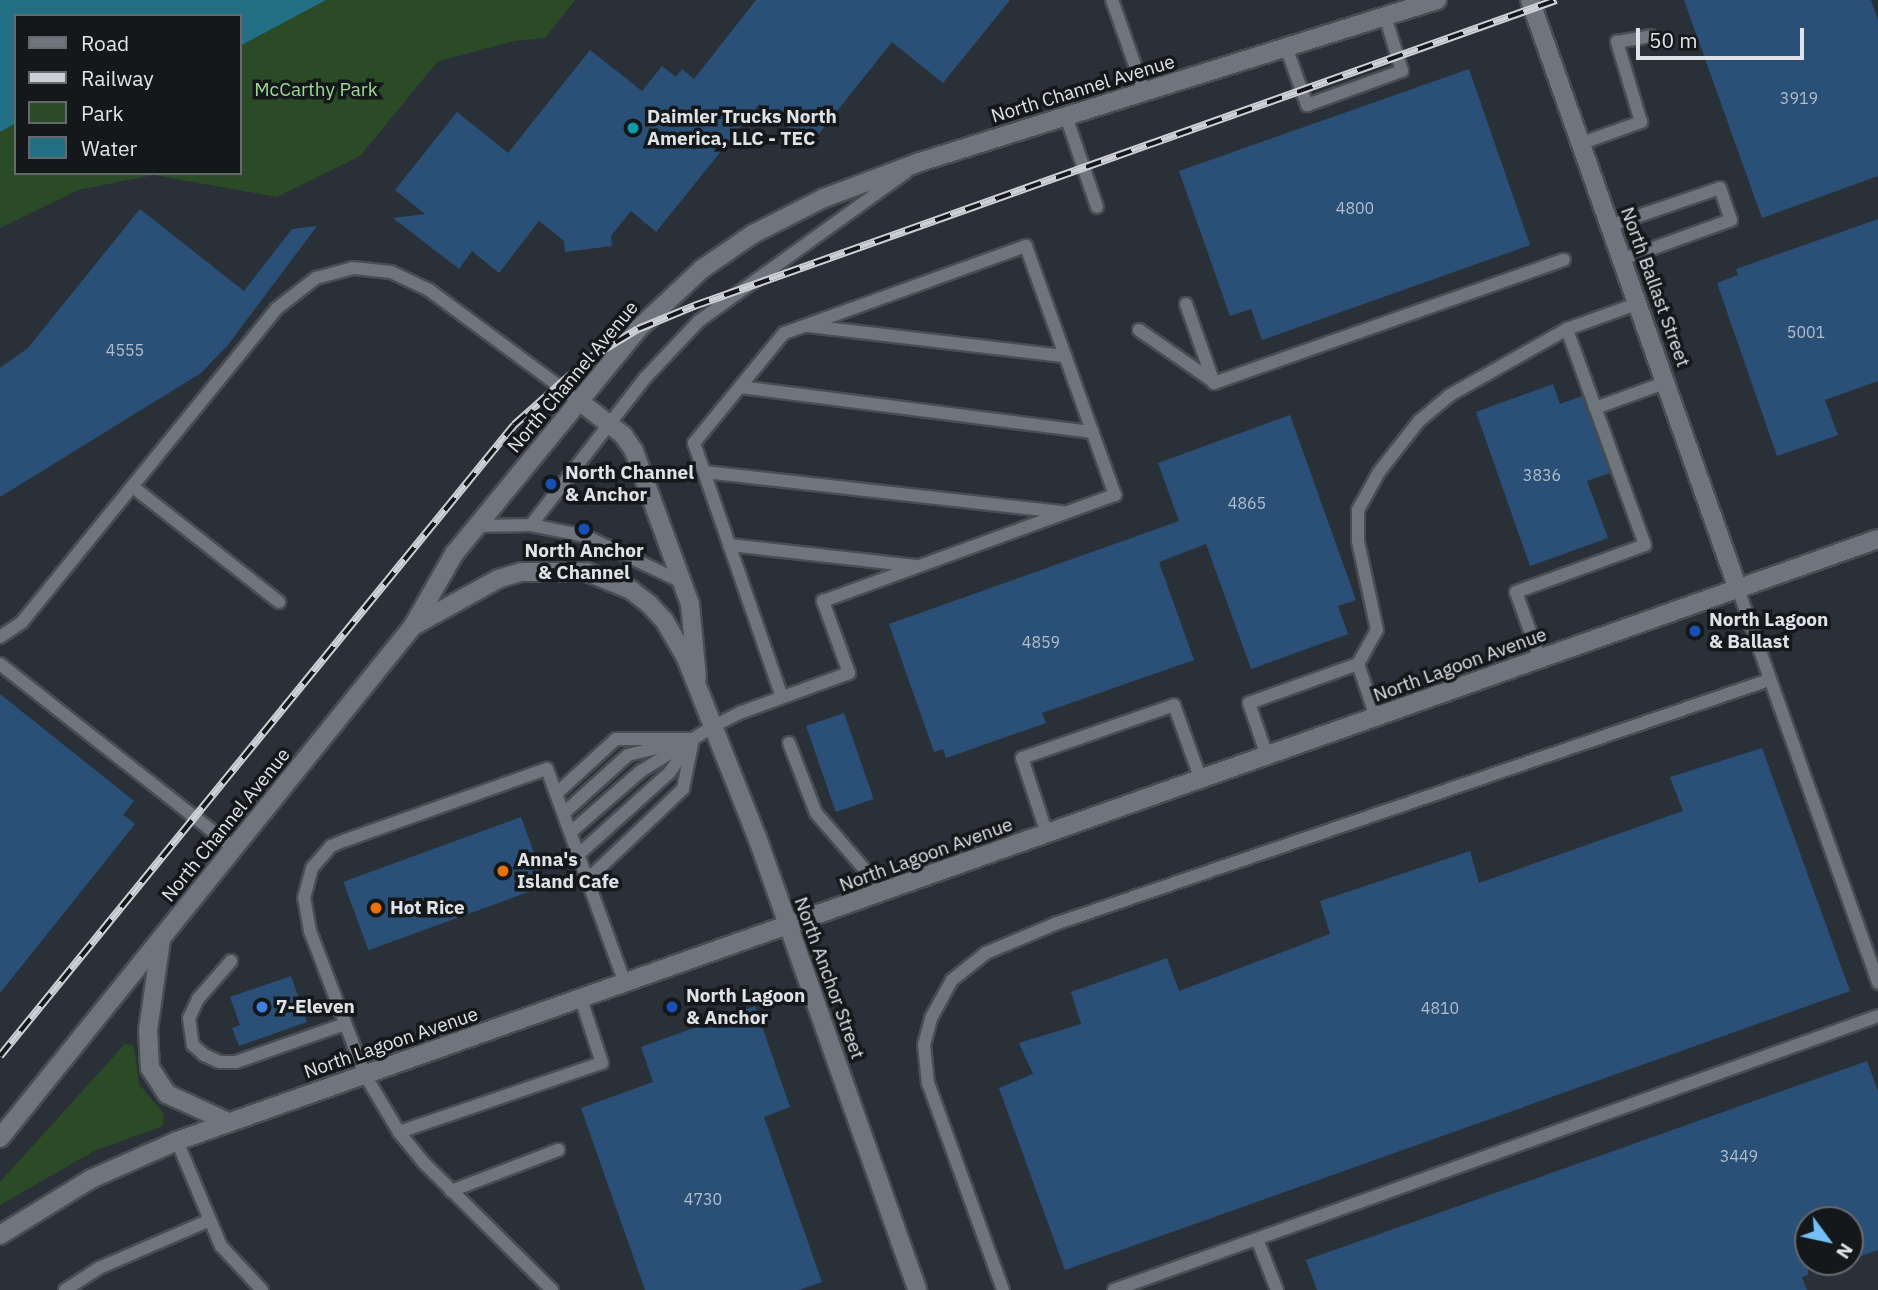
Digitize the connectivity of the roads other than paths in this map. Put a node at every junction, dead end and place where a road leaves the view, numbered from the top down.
1 (1112, 0) edge
2 (1437, 0) edge
3 (1531, 0) edge
4 (1385, 16) junction
5 (1650, 36) dead end
6 (1286, 47) junction
7 (1144, 91) junction
8 (1066, 116) junction
9 (1582, 143) junction
10 (920, 162) junction
11 (1097, 207) dead end
12 (1609, 226) junction
13 (1623, 259) junction
14 (1563, 260) dead end
15 (1639, 303) junction
16 (1186, 304) dead end
17 (804, 326) junction
18 (1567, 329) junction
19 (1139, 330) dead end
20 (1065, 356) junction
21 (1667, 382) junction
22 (1214, 383) junction
23 (740, 387) junction
24 (579, 401) junction
25 (1595, 408) junction
26 (610, 425) junction
27 (1092, 432) junction
28 (704, 472) junction
29 (133, 487) junction
30 (1066, 513) junction
31 (531, 525) junction
32 (477, 526) junction
33 (1878, 539) edge
34 (729, 545) junction
35 (919, 566) junction
36 (682, 582) junction
37 (1738, 589) junction
38 (279, 602) dead end
39 (413, 626) junction
40 (0, 637) edge
41 (1540, 659) junction
42 (0, 664) edge
43 (1358, 664) junction
44 (1769, 680) junction
45 (697, 681) junction
46 (782, 697) junction
47 (1377, 717) junction
48 (714, 726) junction
49 (693, 739) junction
50 (789, 743) dead end
51 (1267, 756) junction
52 (1201, 780) junction
53 (557, 793) junction
54 (564, 813) junction
55 (571, 832) junction
56 (1047, 834) junction
57 (234, 848) junction
58 (579, 854) junction
59 (588, 879) junction
60 (878, 894) junction
61 (788, 925) junction
62 (161, 940) junction
63 (231, 961) dead end
64 (625, 983) junction
65 (1878, 983) edge
66 (581, 999) junction
67 (1878, 1016) edge
68 (345, 1024) junction
69 (365, 1075) junction
70 (228, 1122) junction
71 (399, 1132) junction
72 (0, 1138) edge
73 (177, 1141) junction
74 (558, 1150) dead end
75 (451, 1191) junction
76 (210, 1220) junction
77 (0, 1235) edge
78 (1257, 1239) junction
79 (65, 1290) edge
80 (262, 1290) edge
81 (552, 1290) edge
82 (918, 1290) edge
83 (1003, 1290) edge
84 (1114, 1290) edge
85 (1277, 1290) edge

1 - 7 lane
2 - 4 street, North Channel Avenue
3 - 9 street, North Ballast Street
4 - 6 street, North Channel Avenue
4 - 6 lane
5 - 9 lane
6 - 7 street, North Channel Avenue
7 - 8 street, North Channel Avenue
8 - 10 street, North Channel Avenue
8 - 11 lane
9 - 12 street, North Ballast Street
10 - 24 street, North Channel Avenue
10 - 26 lane
12 - 13 street, North Ballast Street
12 - 13 lane
13 - 15 street, North Ballast Street
14 - 22 lane
15 - 18 lane
15 - 21 street, North Ballast Street
16 - 22 lane
17 - 20 lane
17 - 20 lane
17 - 23 lane
18 - 25 lane
18 - 43 lane
19 - 22 lane
20 - 27 lane
21 - 25 lane
21 - 37 street, North Ballast Street
23 - 27 lane
23 - 28 lane
24 - 26 street, North Anchor Street
24 - 29 lane
24 - 32 street, North Channel Avenue
25 - 41 lane
26 - 31 lane
26 - 36 street, North Anchor Street
27 - 30 lane
28 - 30 lane
28 - 34 lane
29 - 38 lane
29 - 40 lane
30 - 35 lane
31 - 32 lane
31 - 36 lane
32 - 39 street, North Channel Avenue
33 - 37 street, North Lagoon Avenue
34 - 35 lane
34 - 46 lane
35 - 46 lane
36 - 45 street, North Anchor Street
37 - 41 street, North Lagoon Avenue
37 - 44 lane
39 - 45 street, North Anchor Street
39 - 57 street, North Channel Avenue
41 - 47 street, North Lagoon Avenue
42 - 57 lane
43 - 47 lane
43 - 51 lane
44 - 65 lane
44 - 83 lane
45 - 48 street, North Anchor Street
46 - 48 lane
47 - 51 street, North Lagoon Avenue
48 - 49 lane
48 - 61 street, North Anchor Street
49 - 53 lane
49 - 54 lane
49 - 55 lane
49 - 58 lane
49 - 59 lane
50 - 60 lane
51 - 52 street, North Lagoon Avenue
52 - 56 street, North Lagoon Avenue
52 - 56 lane
53 - 54 lane
53 - 68 lane
54 - 55 lane
55 - 58 lane
56 - 60 street, North Lagoon Avenue
57 - 62 street, North Channel Avenue
58 - 59 lane
59 - 64 lane
60 - 61 street, North Lagoon Avenue
61 - 64 street, North Lagoon Avenue
61 - 82 street, North Anchor Street
62 - 70 street
62 - 72 street, North Channel Avenue
63 - 68 lane
64 - 66 street, North Lagoon Avenue
66 - 69 street, North Lagoon Avenue
66 - 71 lane
67 - 78 lane
68 - 69 lane
69 - 70 street, North Lagoon Avenue
69 - 71 lane
70 - 73 street, North Lagoon Avenue
71 - 75 lane
73 - 76 lane
73 - 77 street, North Lagoon Avenue
74 - 75 lane
75 - 81 lane
76 - 79 lane
76 - 80 lane
78 - 84 lane
78 - 85 lane

